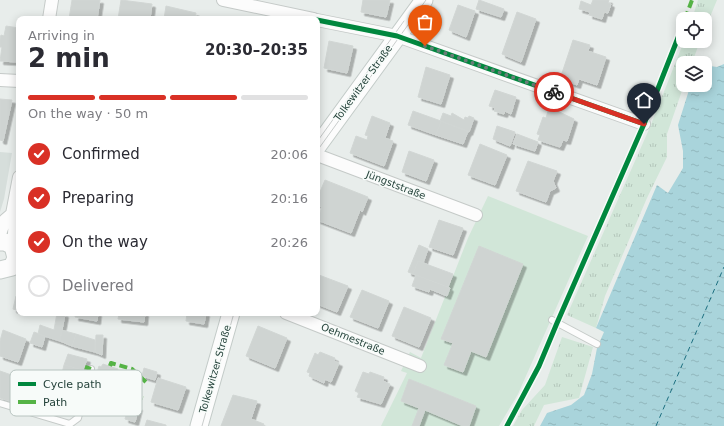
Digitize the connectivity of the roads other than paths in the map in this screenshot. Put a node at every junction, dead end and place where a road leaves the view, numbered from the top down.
1 (52, 0) edge
2 (223, 0) edge
3 (424, 0) edge
4 (49, 16) edge
5 (301, 16) edge
6 (320, 20) edge
7 (391, 34) junction
8 (0, 80) edge
9 (16, 81) edge
10 (644, 124) dead end
11 (320, 142) edge
12 (320, 157) edge
13 (16, 193) edge
14 (12, 214) junction
15 (476, 215) dead end
16 (0, 234) edge
17 (12, 247) edge
18 (7, 270) edge
19 (230, 316) edge
20 (294, 316) edge
21 (552, 320) dead end
22 (597, 344) dead end
23 (420, 366) dead end
24 (0, 403) edge
25 (10, 406) edge
26 (43, 416) edge
27 (79, 416) edge
28 (199, 426) edge

1 - 4 street
2 - 5 street
3 - 7 main road, Tolkewitzer Straße
6 - 7 street
7 - 10 street
7 - 11 main road, Tolkewitzer Straße
8 - 9 street
12 - 15 street, Jüngststraße
13 - 14 street
14 - 16 street
14 - 17 street
17 - 18 main road
19 - 28 main road, Tolkewitzer Straße
20 - 23 street, Oehmestraße
21 - 22 lane
24 - 25 lane
26 - 27 lane

